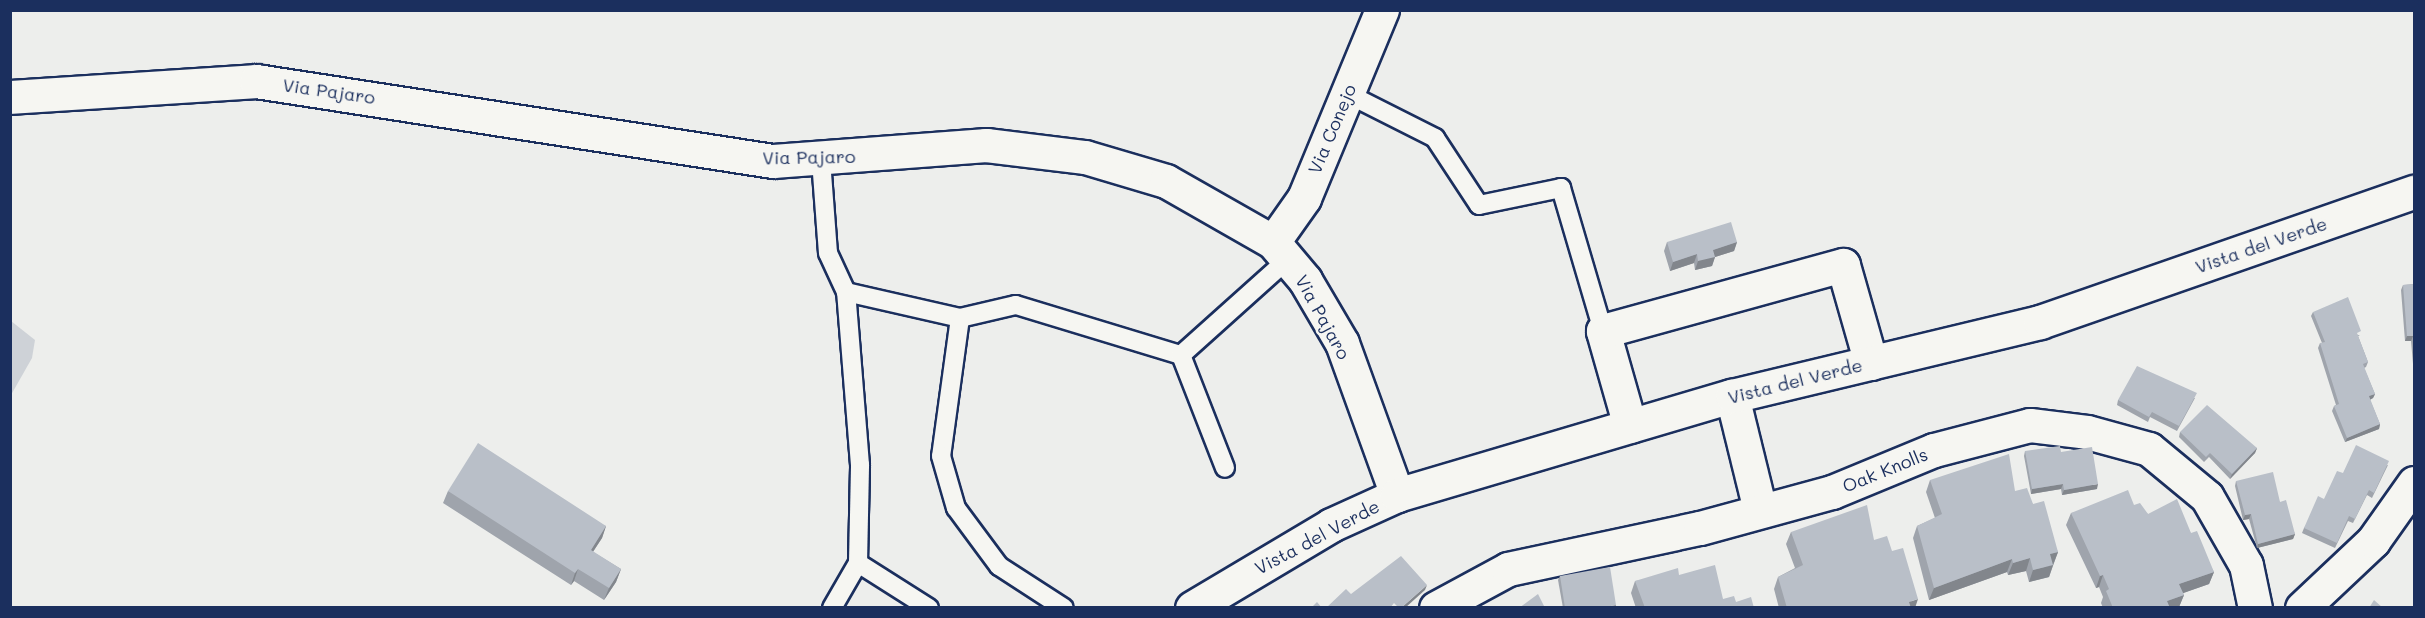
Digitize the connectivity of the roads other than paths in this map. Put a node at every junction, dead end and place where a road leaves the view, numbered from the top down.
1 (1382, 10) edge
2 (1346, 93) junction
3 (10, 97) edge
4 (821, 160) junction
5 (2415, 192) edge
6 (1280, 251) junction
7 (846, 292) junction
8 (960, 318) junction
9 (1603, 331) junction
10 (1181, 355) junction
11 (1871, 363) junction
12 (1732, 396) junction
13 (1630, 426) junction
14 (1225, 468) dead end
15 (2415, 483) edge
16 (1397, 495) junction
17 (1760, 510) junction
18 (858, 563) junction
19 (832, 608) edge
20 (929, 608) edge
21 (1065, 608) edge
22 (1192, 608) edge
23 (1436, 608) edge
24 (2255, 608) edge
25 (2302, 608) edge

1 - 2 street, Via Conejo
2 - 6 street, Via Conejo
2 - 9 lane
3 - 4 street, Via Pajaro
4 - 6 street, Via Pajaro
4 - 7 lane
5 - 11 street, Vista del Verde
6 - 10 lane
6 - 16 street, Via Pajaro
7 - 8 lane
7 - 18 lane
8 - 10 lane
8 - 21 lane
9 - 11 street
9 - 13 street
10 - 14 lane
11 - 12 street, Vista del Verde
12 - 13 street, Vista del Verde
12 - 17 street
13 - 16 street, Vista del Verde
15 - 25 street
16 - 22 street, Vista del Verde
17 - 23 street, Oak Knolls
17 - 24 street, Oak Knolls
18 - 19 lane
18 - 20 lane

